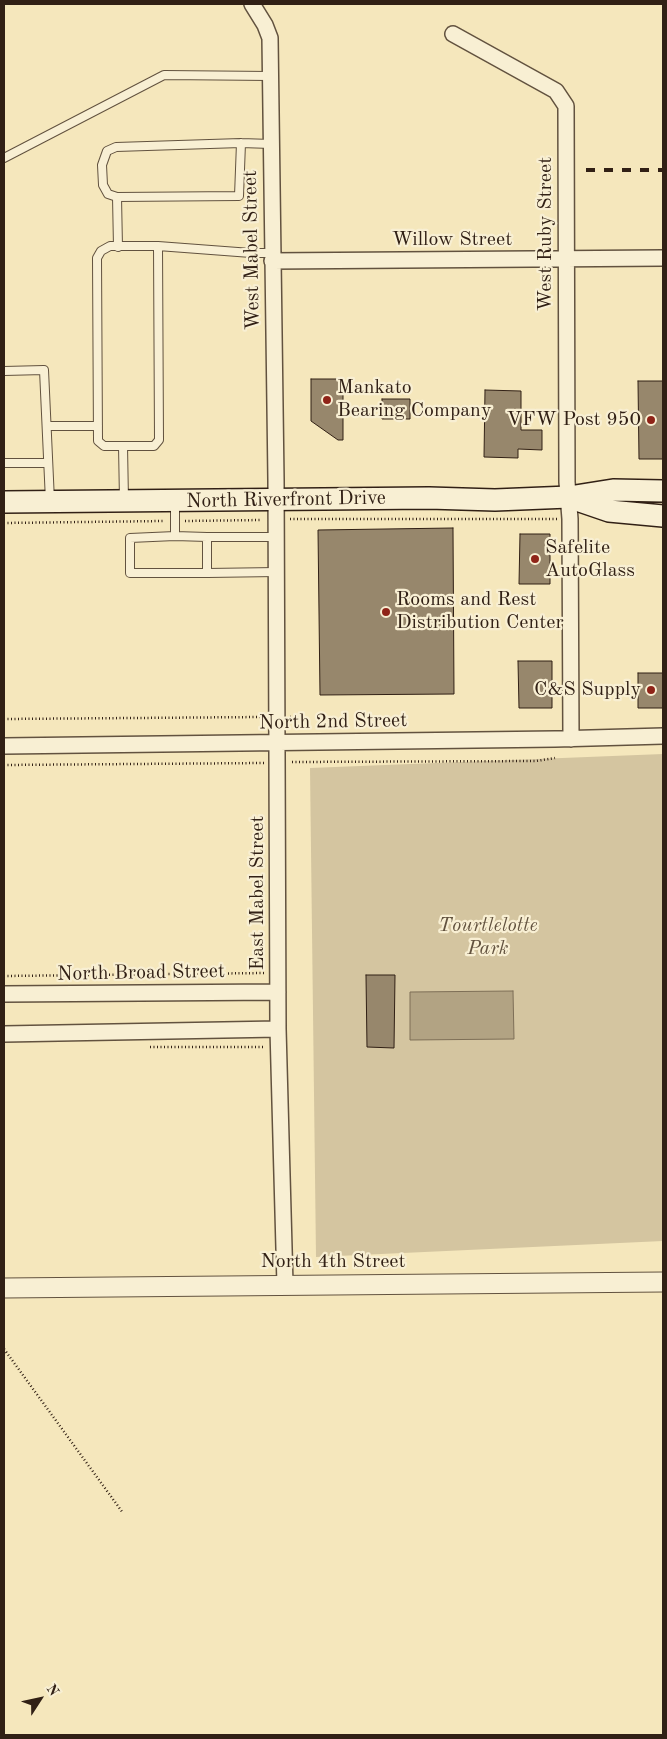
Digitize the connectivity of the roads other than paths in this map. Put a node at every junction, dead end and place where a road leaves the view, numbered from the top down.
1 (252, 4) edge
2 (453, 34) dead end
3 (270, 76) junction
4 (241, 143) junction
5 (270, 144) junction
6 (4, 158) edge
7 (117, 197) junction
8 (158, 246) junction
9 (118, 247) junction
10 (272, 257) junction
11 (663, 258) edge
12 (566, 259) junction
13 (4, 371) edge
14 (47, 426) junction
15 (98, 426) junction
16 (122, 446) junction
17 (4, 463) edge
18 (48, 463) junction
19 (663, 491) edge
20 (569, 497) junction
21 (4, 502) edge
22 (50, 502) junction
23 (124, 502) junction
24 (276, 510) junction
25 (175, 511) junction
26 (663, 516) edge
27 (175, 536) junction
28 (207, 536) junction
29 (276, 537) junction
30 (277, 572) junction
31 (207, 573) junction
32 (663, 736) edge
33 (571, 738) junction
34 (276, 742) junction
35 (4, 746) edge
36 (278, 992) junction
37 (4, 994) edge
38 (278, 1029) junction
39 (4, 1034) edge
40 (663, 1282) edge
41 (285, 1285) junction
42 (4, 1288) edge

1 - 3 street, West Mabel Street
2 - 12 street, West Ruby Street
3 - 5 street, West Mabel Street
3 - 6 lane
4 - 5 lane
4 - 7 lane
4 - 7 lane
5 - 10 street, West Mabel Street
7 - 9 lane
8 - 9 lane
8 - 10 lane
8 - 16 lane
9 - 15 lane
10 - 12 street, Willow Street
10 - 24 street, West Mabel Street
11 - 12 street, Willow Street
12 - 20 street, West Ruby Street
13 - 14 lane
14 - 15 lane
14 - 18 lane
15 - 16 lane
16 - 23 lane
17 - 18 lane
18 - 22 lane
19 - 20 main road, North Riverfront Drive
20 - 24 main road, North Riverfront Drive
20 - 26 main road, North Riverfront Drive
20 - 33 street, West Ruby Street
21 - 22 main road, North Riverfront Drive
22 - 23 main road, North Riverfront Drive
23 - 25 main road, North Riverfront Drive
24 - 25 main road, North Riverfront Drive
24 - 29 street, East Mabel Street
25 - 27 lane
27 - 28 lane
27 - 31 lane
28 - 29 lane
28 - 31 lane
29 - 30 street, East Mabel Street
30 - 31 lane
30 - 34 street, East Mabel Street
32 - 33 street, North 2nd Street
33 - 34 street, North 2nd Street
34 - 35 street, North 2nd Street
34 - 36 street, East Mabel Street
36 - 37 street, North Broad Street
36 - 38 street, East Mabel Street
38 - 39 street
38 - 41 street, East Mabel Street
40 - 41 street, North 4th Street
41 - 42 street, North 4th Street

